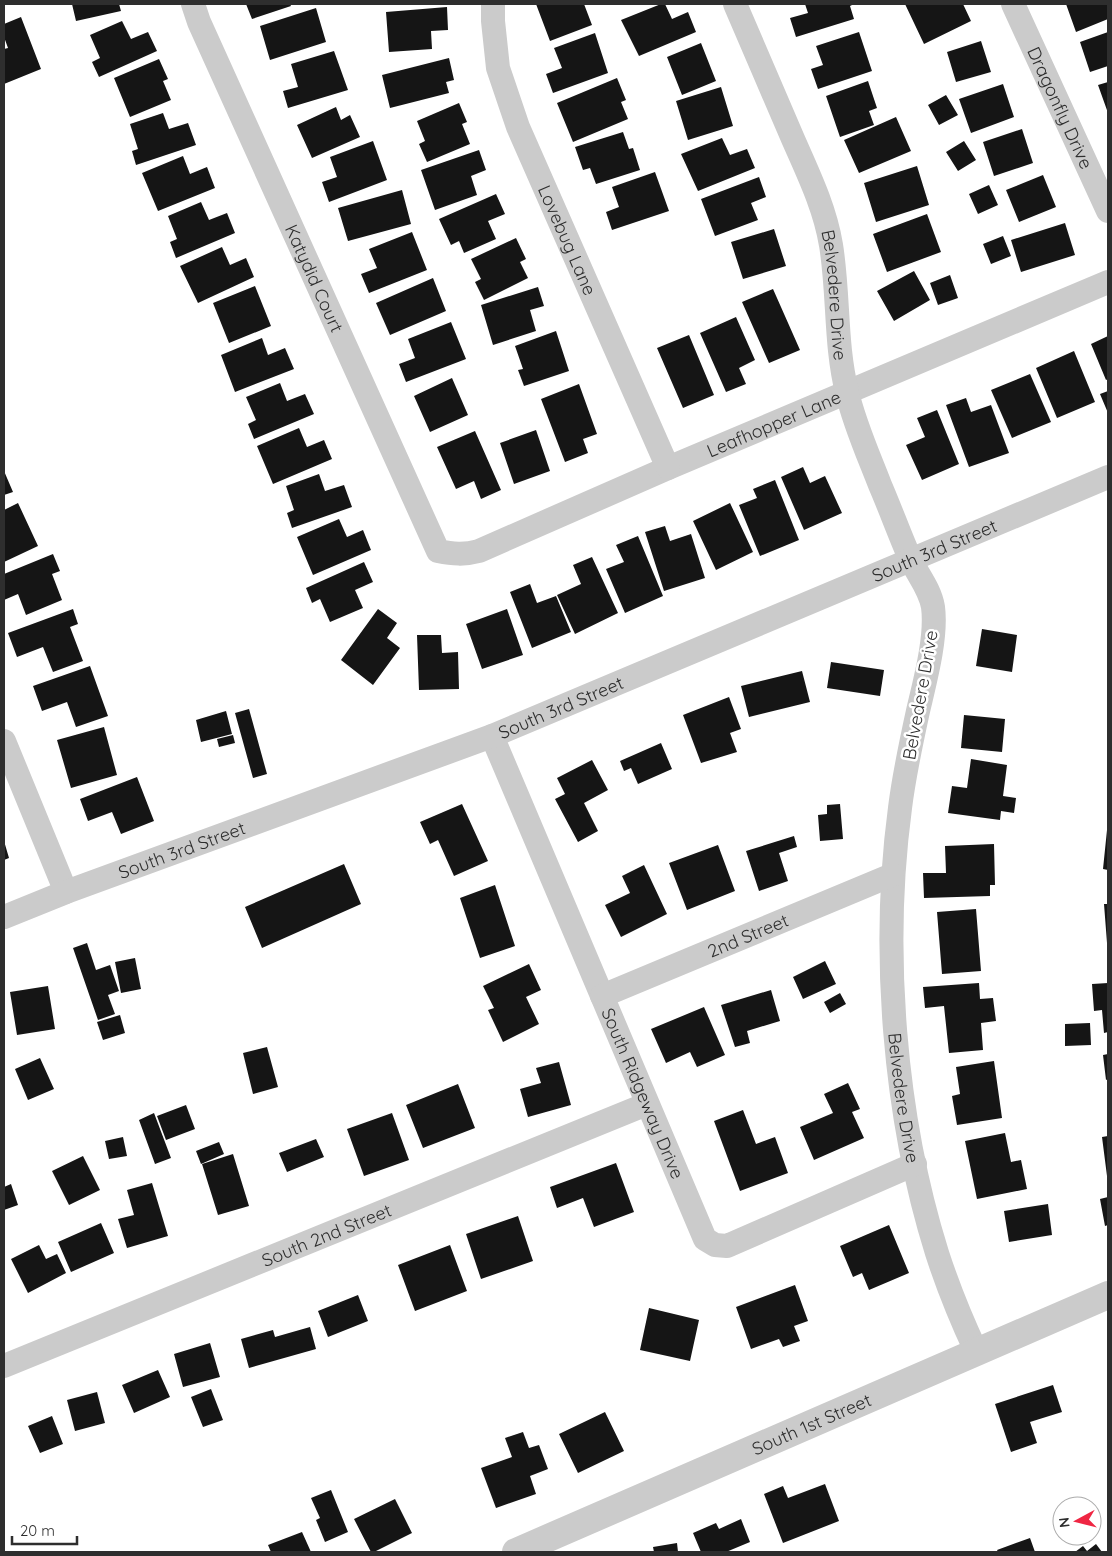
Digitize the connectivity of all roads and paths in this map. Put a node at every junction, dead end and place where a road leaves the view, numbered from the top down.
1 (193, 4) edge
2 (493, 4) edge
3 (734, 4) edge
4 (1013, 4) edge
5 (1108, 211) edge
6 (1108, 282) edge
7 (847, 392) junction
8 (668, 468) junction
9 (1108, 476) edge
10 (438, 551) joint
11 (911, 561) junction
12 (492, 736) junction
13 (4, 741) edge
14 (892, 875) junction
15 (66, 892) junction
16 (4, 917) edge
17 (602, 996) junction
18 (647, 1104) junction
19 (915, 1164) junction
20 (1108, 1294) edge
21 (976, 1351) junction
22 (4, 1366) edge
23 (516, 1552) edge

1 - 10 street, Katydid Court
2 - 8 street, Lovebug Lane
3 - 7 street, Belvedere Drive
4 - 5 street, Dragonfly Drive
6 - 7 street, Leafhopper Lane
7 - 8 street, Leafhopper Lane
7 - 11 street, Belvedere Drive
8 - 10 street, Leafhopper Lane
9 - 11 street, South 3rd Street
11 - 12 street, South 3rd Street
11 - 14 street, Belvedere Drive
12 - 15 street, South 3rd Street
12 - 17 street, South Ridgeway Drive
13 - 15 street
14 - 17 street, 2nd Street
14 - 19 street, Belvedere Drive
15 - 16 street, South 3rd Street
17 - 18 street, South Ridgeway Drive
18 - 19 street, South Ridgeway Drive
18 - 22 street, South 2nd Street
19 - 21 street, Belvedere Drive
20 - 21 street, South 1st Street
21 - 23 street, South 1st Street

